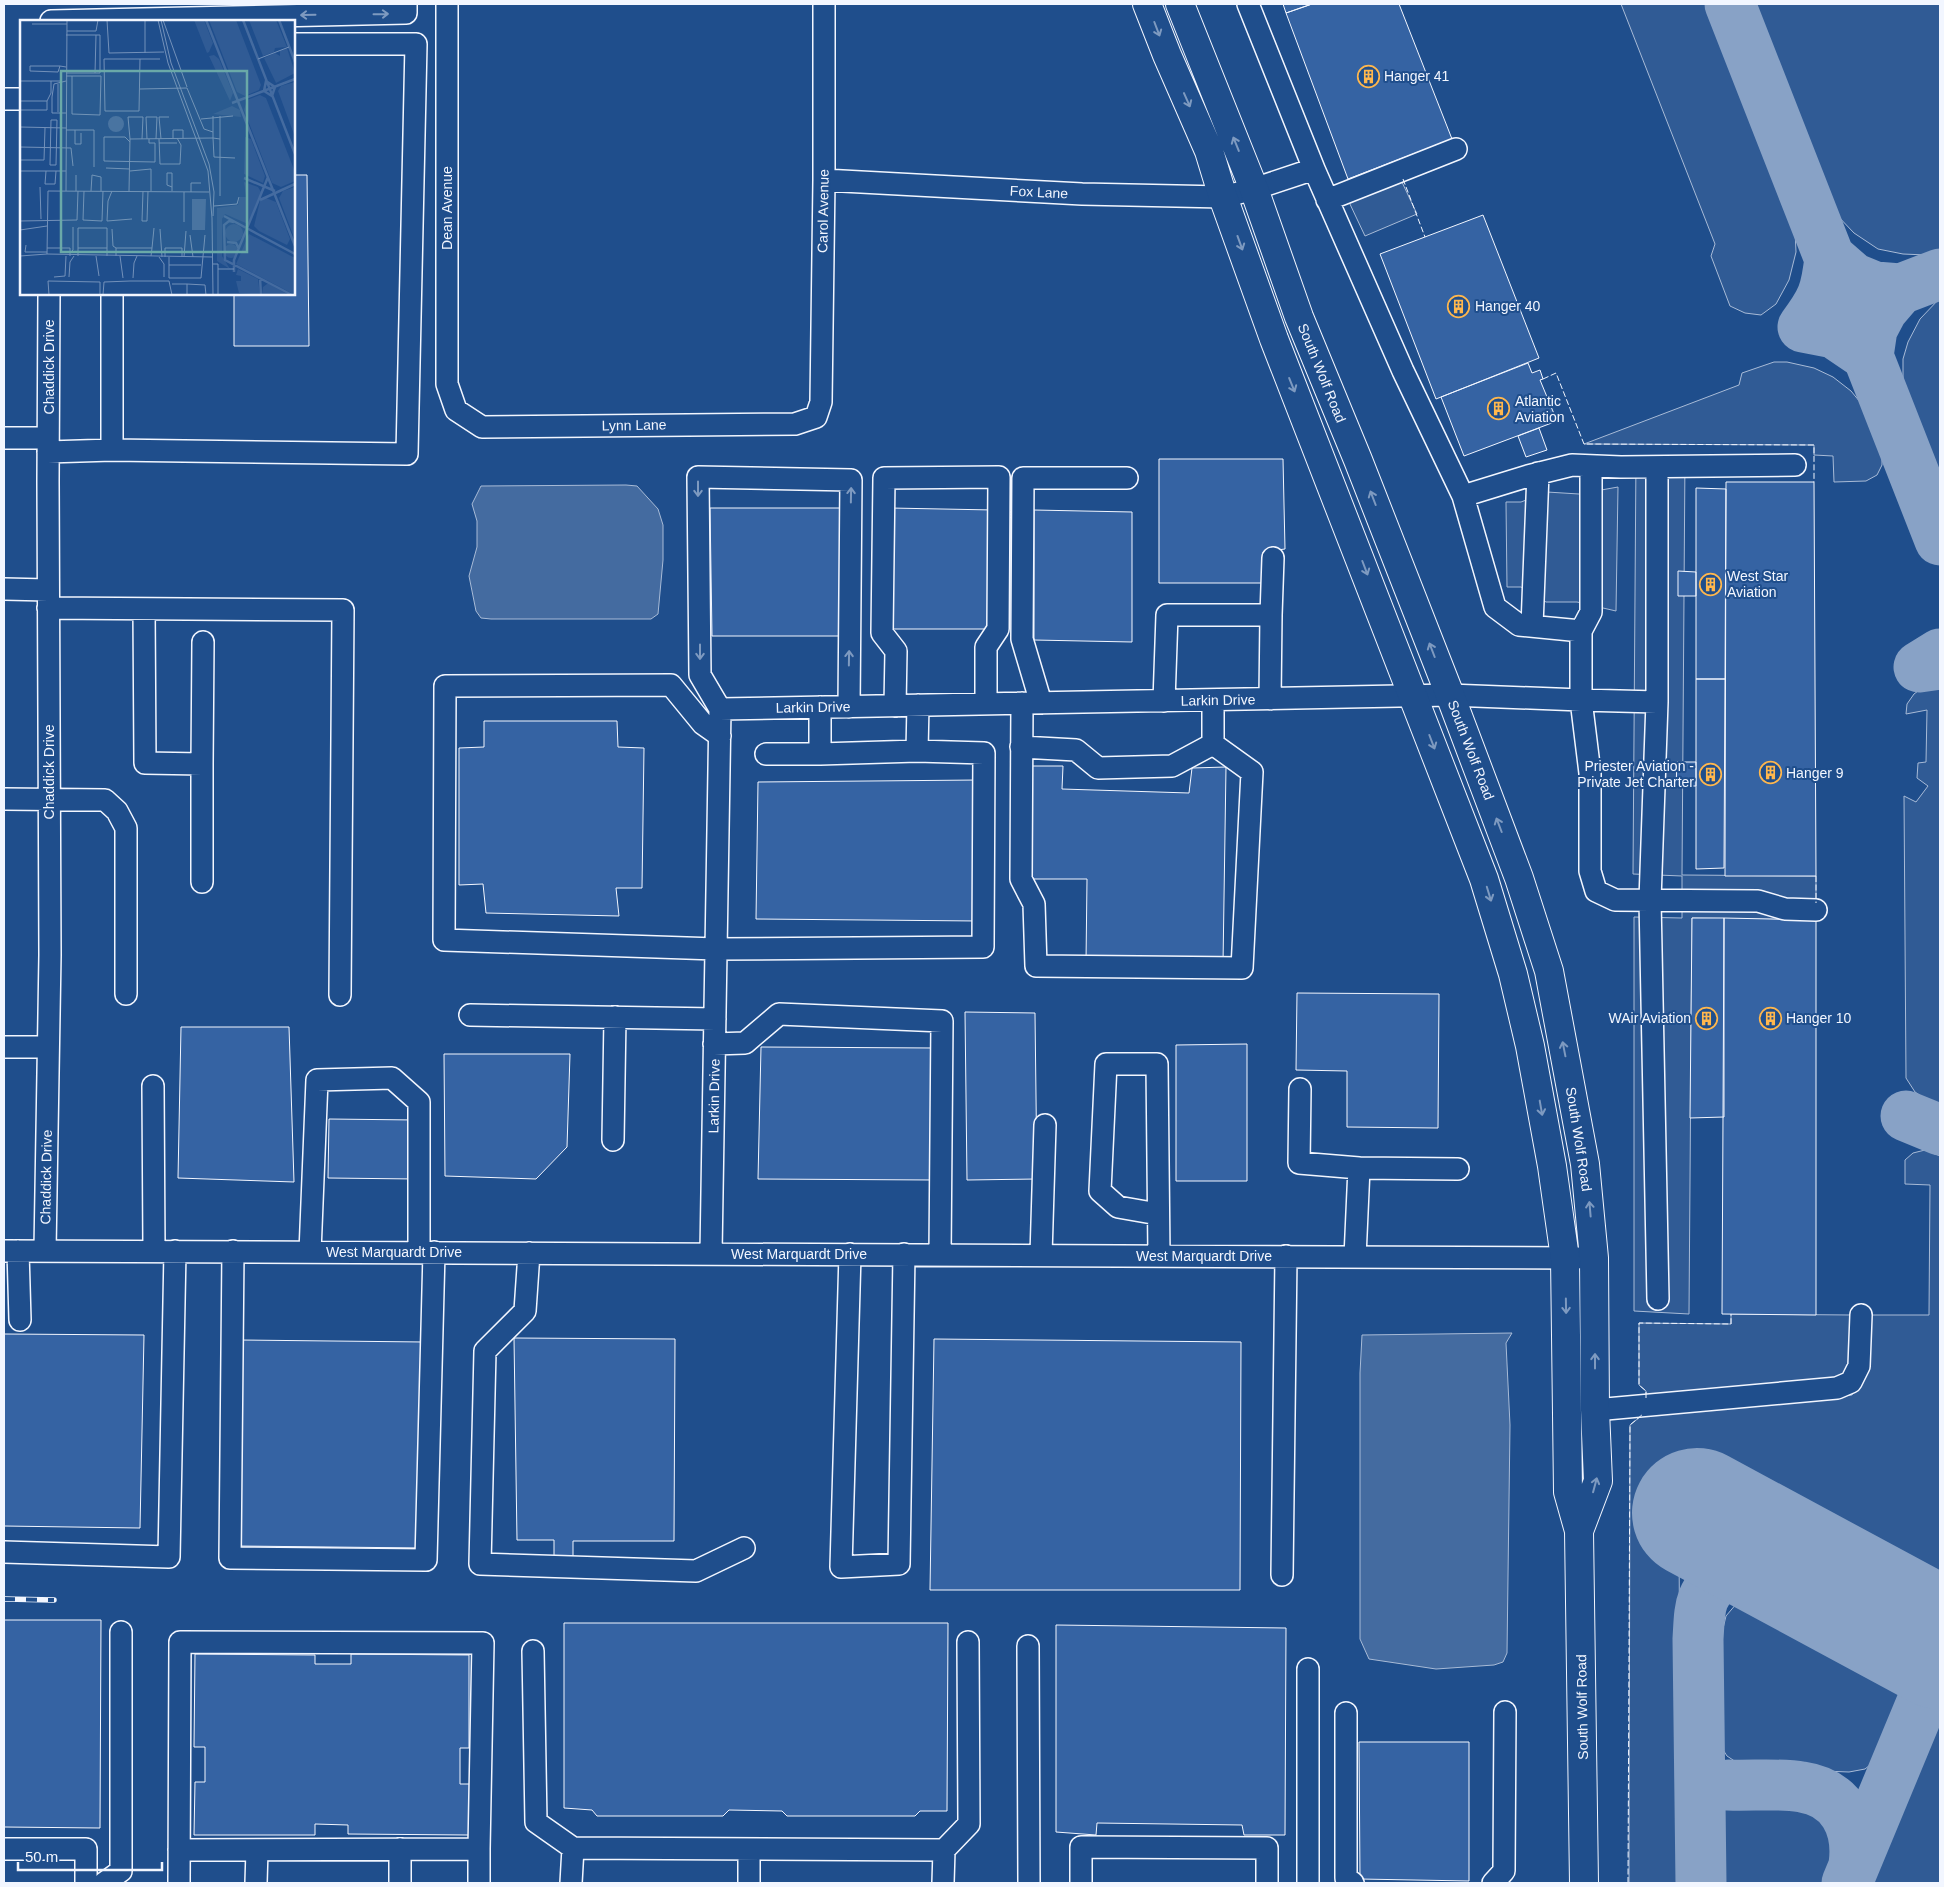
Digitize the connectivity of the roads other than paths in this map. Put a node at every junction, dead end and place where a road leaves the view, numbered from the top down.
1 (52, 4) edge
2 (406, 4) edge
3 (447, 4) edge
4 (824, 4) edge
5 (1147, 4) edge
6 (1180, 4) edge
7 (1248, 4) edge
8 (357, 9) edge
9 (51, 20) edge
10 (76, 20) edge
11 (295, 44) edge
12 (20, 98) edge
13 (4, 99) edge
14 (1456, 150) dead end
15 (1314, 169) junction
16 (824, 180) junction
17 (1254, 189) junction
18 (1223, 197) junction
19 (1327, 200) junction
20 (49, 295) edge
21 (112, 295) edge
22 (456, 410) joint
23 (816, 417) joint
24 (4, 438) edge
25 (48, 445) junction
26 (112, 450) junction
27 (1795, 465) dead end
28 (1591, 466) junction
29 (1657, 467) junction
30 (1538, 473) junction
31 (1127, 478) dead end
32 (1462, 496) junction
33 (1273, 558) dead end
34 (4, 589) edge
35 (48, 599) junction
36 (144, 608) junction
37 (1271, 615) junction
38 (1532, 626) junction
39 (1581, 631) junction
40 (203, 642) dead end
41 (1450, 695) junction
42 (1415, 696) junction
43 (1270, 699) junction
44 (1214, 700) junction
45 (1581, 700) junction
46 (1164, 701) junction
47 (1657, 702) junction
48 (1031, 703) junction
49 (986, 704) junction
50 (918, 705) junction
51 (895, 706) junction
52 (820, 707) junction
53 (849, 707) junction
54 (720, 709) junction
55 (720, 736) junction
56 (1213, 744) junction
57 (1021, 747) junction
58 (917, 751) junction
59 (766, 754) dead end
60 (820, 754) junction
61 (202, 764) junction
62 (4, 799) edge
63 (49, 799) junction
64 (202, 882) dead end
65 (1650, 900) junction
66 (1816, 910) dead end
67 (716, 949) junction
68 (126, 994) dead end
69 (340, 995) dead end
70 (470, 1015) dead end
71 (615, 1018) junction
72 (715, 1019) junction
73 (714, 1044) junction
74 (4, 1047) edge
75 (48, 1047) junction
76 (153, 1086) dead end
77 (1300, 1089) dead end
78 (1045, 1125) dead end
79 (613, 1140) dead end
80 (1359, 1168) junction
81 (1458, 1169) dead end
82 (1158, 1214) junction
83 (45, 1250) junction
84 (11, 1251) edge
85 (164, 1251) junction
86 (233, 1251) junction
87 (310, 1252) junction
88 (426, 1252) junction
89 (529, 1253) junction
90 (711, 1253) junction
91 (850, 1254) junction
92 (904, 1254) junction
93 (940, 1254) junction
94 (1041, 1255) junction
95 (1158, 1256) junction
96 (1286, 1256) junction
97 (1356, 1257) junction
98 (1565, 1258) junction
99 (1594, 1258) junction
100 (1658, 1299) dead end
101 (1861, 1315) dead end
102 (20, 1320) dead end
103 (1595, 1410) junction
104 (1579, 1531) junction
105 (744, 1548) dead end
106 (4, 1552) edge
107 (1282, 1575) dead end
108 (120, 1632) dead end
109 (968, 1642) dead end
110 (1028, 1646) dead end
111 (532, 1651) dead end
112 (1308, 1668) dead end
113 (1505, 1712) dead end
114 (1346, 1713) dead end
115 (573, 1848) junction
116 (4, 1849) edge
117 (400, 1849) junction
118 (478, 1849) junction
119 (749, 1849) junction
120 (179, 1850) junction
121 (257, 1850) junction
122 (944, 1850) junction
123 (86, 1883) edge
124 (104, 1883) edge
125 (179, 1883) edge
126 (256, 1883) edge
127 (400, 1883) edge
128 (479, 1883) edge
129 (571, 1883) edge
130 (750, 1883) edge
131 (943, 1883) edge
132 (1029, 1883) edge
133 (1081, 1883) edge
134 (1267, 1883) edge
135 (1308, 1883) edge
136 (1353, 1883) edge
137 (1493, 1883) edge
138 (1584, 1883) edge

1 - 9 street
8 -> 2 street
3 - 22 street, Dean Avenue
4 - 16 street, Carol Avenue
5 -> 18 main road, South Wolf Road
17 -> 6 main road, South Wolf Road
7 - 15 street
8 -> 10 street
11 - 26 street
12 - 13 street
14 - 19 street
15 - 17 street, Fox Lane
15 - 19 street
16 - 18 street, Fox Lane
16 - 23 street, Carol Avenue
17 - 18 street, Fox Lane
41 -> 17 main road, South Wolf Road
18 -> 42 main road, South Wolf Road
19 - 32 street
20 - 25 street, Chaddick Drive
21 - 26 street
22 - 23 street, Lynn Lane
24 - 25 street
25 - 26 street
25 - 35 street, Chaddick Drive
27 - 29 street
28 - 29 street
28 - 30 street
28 - 39 street
29 - 47 street
30 - 32 street
30 - 38 street
31 - 48 street
32 - 38 street
33 - 37 street
34 - 35 street
35 - 36 street
35 - 63 street, Chaddick Drive
36 - 61 street
36 - 69 street
37 - 43 street
37 - 46 street
38 - 39 street
39 - 45 street
40 - 61 street
41 - 42 street, Larkin Drive
41 - 45 street, Larkin Drive
99 -> 41 main road, South Wolf Road
42 - 43 street, Larkin Drive
42 -> 98 main road, South Wolf Road
43 - 44 street, Larkin Drive
44 - 46 street, Larkin Drive
44 - 56 street
45 - 47 street, Larkin Drive
45 - 65 street
46 - 48 street, Larkin Drive
47 - 65 street
48 - 49 street, Larkin Drive
48 - 57 street
49 - 50 street, Larkin Drive
49 - 51 street
50 - 51 street, Larkin Drive
50 - 58 street
51 - 53 street, Larkin Drive
52 - 53 street, Larkin Drive
52 - 54 street, Larkin Drive
52 - 60 street
53 -> 54 street
54 - 55 street, Larkin Drive
55 - 67 street, Larkin Drive
55 - 67 street
56 - 57 street
56 - 57 street
58 - 60 street
58 - 67 street
59 - 60 street
61 - 64 street
62 - 63 street
63 - 68 street
63 - 75 street, Chaddick Drive
65 - 66 street
65 - 100 street
67 - 72 street, Larkin Drive
70 - 71 street
71 - 72 street
71 - 79 street
72 - 73 street, Larkin Drive
73 - 90 street, Larkin Drive
73 - 93 street
74 - 75 street
75 - 83 street, Chaddick Drive
76 - 85 street
77 - 80 street
78 - 94 street
80 - 81 street
80 - 97 street
82 - 82 street
82 - 95 street
83 - 84 street, West Marquardt Drive
83 - 85 street, West Marquardt Drive
84 - 102 street
85 - 86 street, West Marquardt Drive
85 - 106 street
86 - 87 street, West Marquardt Drive
86 - 88 street
87 - 88 street, West Marquardt Drive
87 - 88 street
88 - 89 street, West Marquardt Drive
89 - 90 street, West Marquardt Drive
89 - 105 street
90 - 91 street, West Marquardt Drive
91 - 92 street, West Marquardt Drive
91 - 92 street
92 - 93 street, West Marquardt Drive
93 - 94 street, West Marquardt Drive
94 - 95 street, West Marquardt Drive
95 - 96 street, West Marquardt Drive
96 - 97 street, West Marquardt Drive
96 - 107 street
97 - 98 street, West Marquardt Drive
98 - 99 street, West Marquardt Drive
98 -> 104 main road, South Wolf Road
103 -> 99 main road, South Wolf Road
101 - 103 street
104 -> 103 main road, South Wolf Road
104 - 138 main road, South Wolf Road
108 - 124 street
109 - 122 street
110 - 132 street
111 - 115 street
112 - 135 street
113 - 137 street
114 - 136 street
115 - 119 street
115 - 129 street
116 - 123 street
117 - 118 street
117 - 121 street
117 - 127 street
118 - 120 street
118 - 128 street
119 - 122 street
119 - 130 street
120 - 121 street
120 - 125 street
121 - 126 street
122 - 131 street
133 - 134 street

